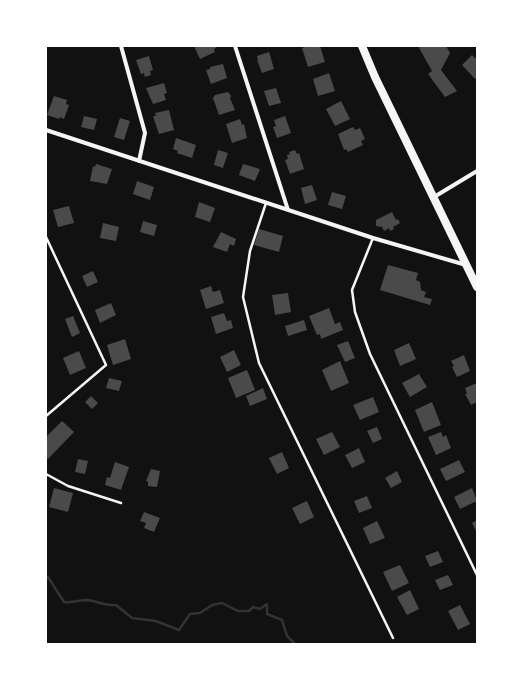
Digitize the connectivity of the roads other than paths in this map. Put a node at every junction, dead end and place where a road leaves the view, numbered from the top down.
1 (121, 46) edge
2 (235, 46) edge
3 (362, 46) edge
4 (46, 130) edge
5 (139, 161) junction
6 (477, 171) edge
7 (434, 197) junction
8 (266, 202) junction
9 (288, 210) junction
10 (46, 237) edge
11 (373, 238) junction
12 (466, 265) junction
13 (476, 282) edge
14 (46, 416) edge
15 (46, 474) edge
16 (121, 503) dead end
17 (477, 575) edge
18 (393, 638) dead end

1 - 5 street
2 - 9 street
3 - 7 main road
4 - 5 street
5 - 8 street
6 - 7 street
7 - 12 main road
8 - 9 street
8 - 18 lane
9 - 11 street
10 - 14 lane
11 - 12 street
11 - 17 lane
12 - 13 main road
15 - 16 lane

